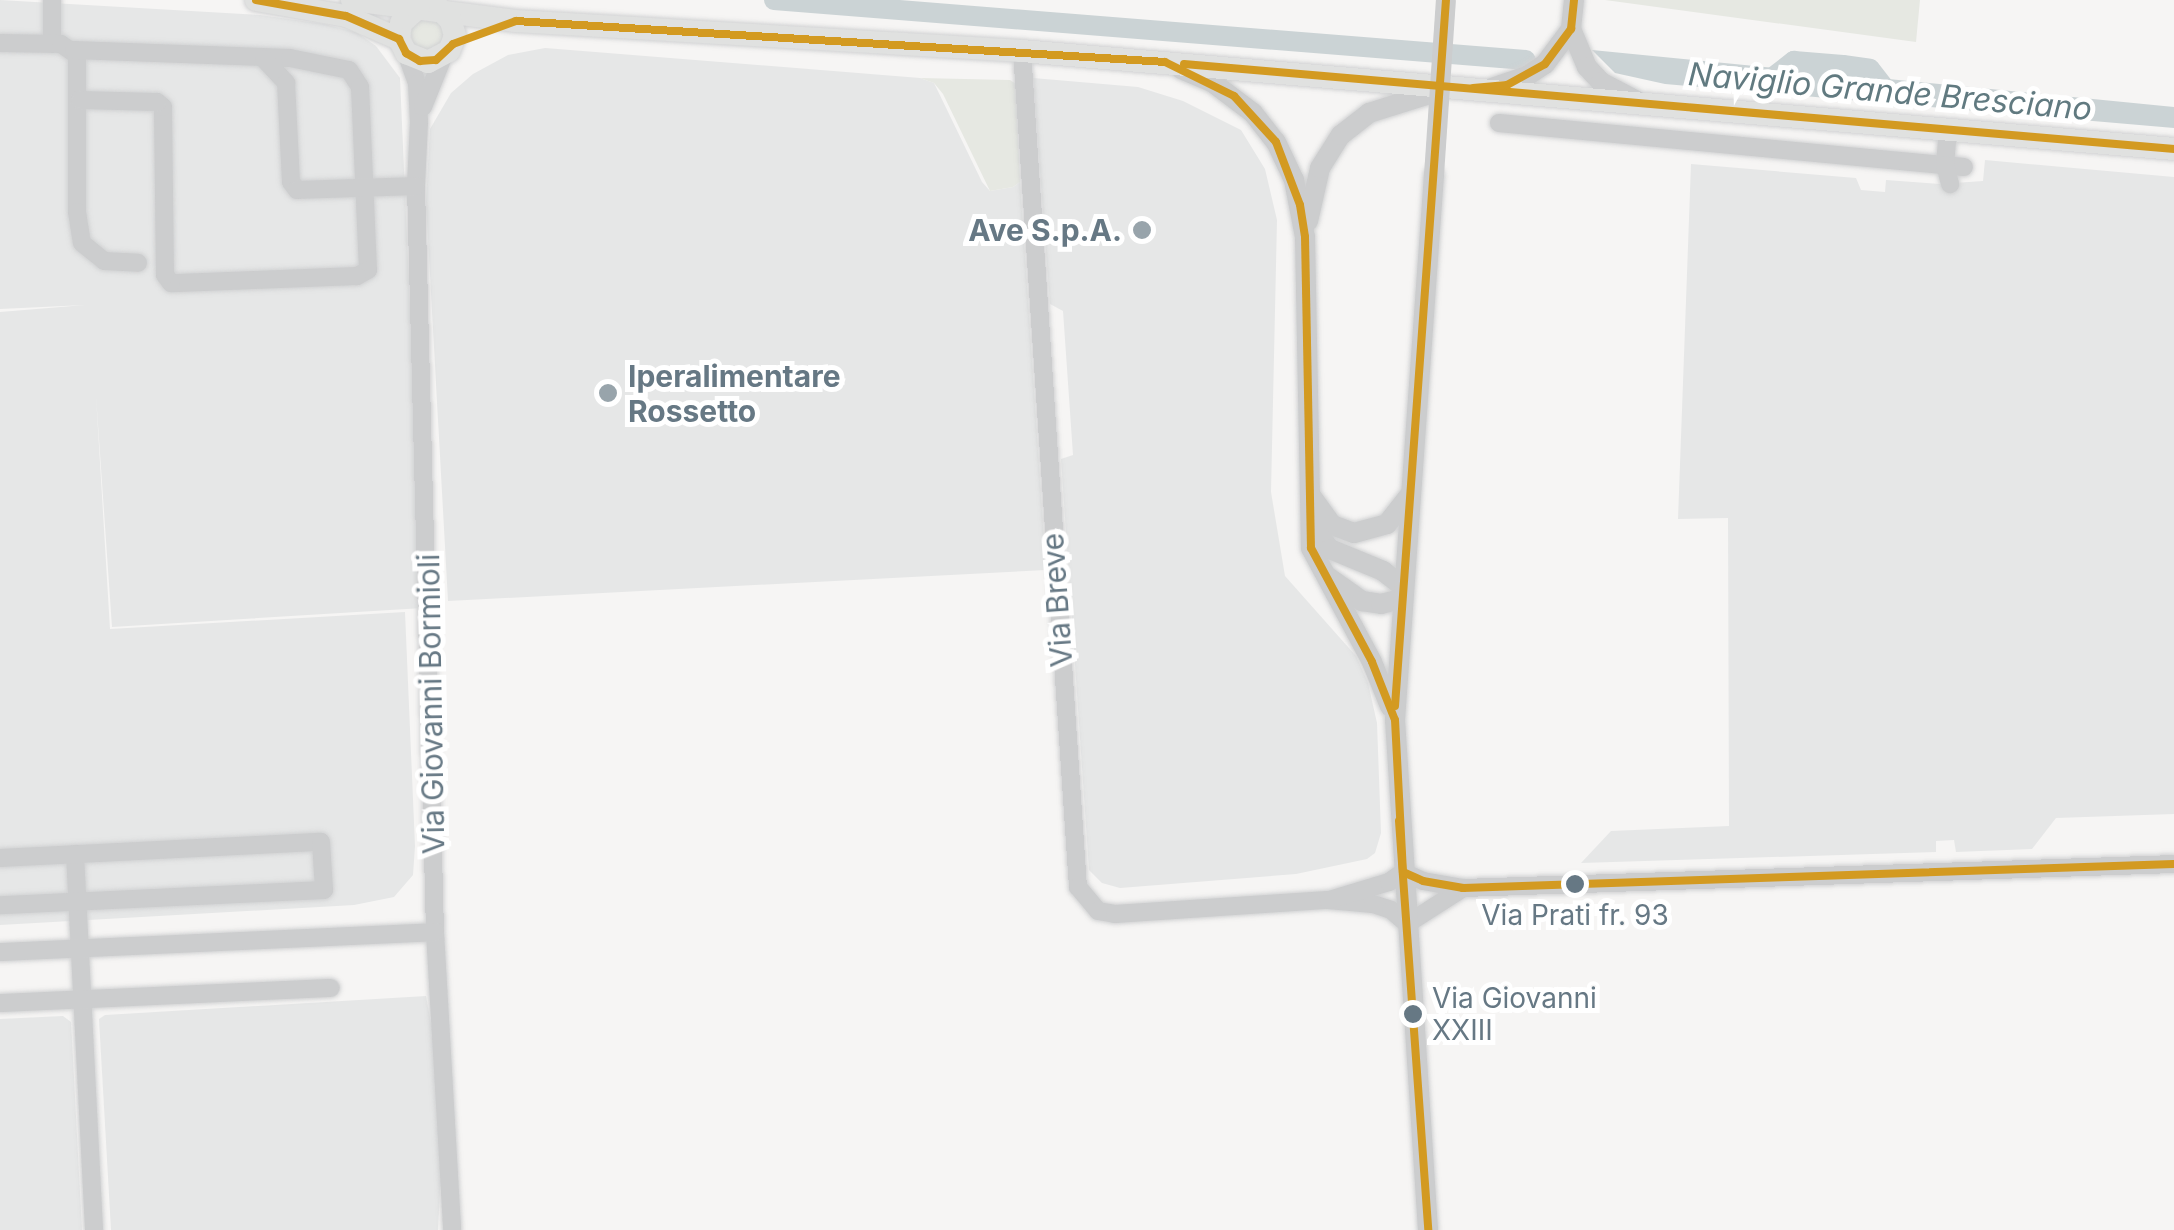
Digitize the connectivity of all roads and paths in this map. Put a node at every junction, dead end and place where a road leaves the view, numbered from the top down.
1 (52, 0) edge
2 (256, 0) edge
3 (352, 0) edge
4 (1446, 0) edge
5 (1574, 0) edge
6 (429, 8) junction
7 (516, 21) junction
8 (1571, 29) junction
9 (0, 44) edge
10 (52, 44) junction
11 (403, 46) junction
12 (74, 50) junction
13 (448, 50) junction
14 (1022, 51) junction
15 (264, 59) junction
16 (1165, 62) junction
17 (314, 64) junction
18 (286, 83) junction
19 (1455, 86) junction
20 (1484, 89) junction
21 (80, 100) junction
22 (1639, 102) junction
23 (1851, 121) junction
24 (420, 122) junction
25 (1498, 123) dead end
26 (1948, 130) junction
27 (2174, 150) edge
28 (1848, 156) junction
29 (416, 186) junction
30 (365, 190) junction
31 (1305, 237) junction
32 (138, 263) dead end
33 (1307, 488) junction
34 (1410, 495) junction
35 (1308, 516) junction
36 (1323, 573) junction
37 (1401, 592) junction
38 (1395, 720) junction
39 (75, 854) junction
40 (0, 858) edge
41 (2174, 864) edge
42 (1403, 872) junction
43 (1463, 888) junction
44 (1328, 900) junction
45 (78, 902) junction
46 (0, 905) edge
47 (1406, 924) junction
48 (434, 932) junction
49 (80, 950) junction
50 (0, 952) edge
51 (332, 988) dead end
52 (83, 1000) junction
53 (0, 1003) edge
54 (94, 1230) edge
55 (452, 1230) edge
56 (1428, 1230) edge

1 - 10 street
2 - 11 main road
3 - 6 main road
4 - 34 street, bridge
5 - 8 street
6 - 7 main road
6 - 11 main road
6 - 13 main road
7 - 13 main road
7 - 14 main road
8 - 20 street
8 - 22 street
9 - 10 street
10 - 12 street
11 - 13 main road
11 - 24 street
12 - 15 street
12 - 21 street
13 - 24 street
14 - 16 main road
14 - 44 street, Via Breve
15 - 17 street
15 - 18 street
16 - 19 main road
16 - 31 street
17 - 18 street
17 - 30 street
18 - 30 street
19 - 20 main road
19 - 31 street
20 - 22 main road
21 - 30 street
21 - 32 street
22 - 23 main road
23 - 26 main road
23 - 28 street
24 - 29 street, Via Giovanni Bormioli
25 - 28 street
26 - 27 main road
26 - 28 street
29 - 30 street
29 - 48 street, Via Giovanni Bormioli
31 - 33 street
33 - 34 street
33 - 35 street
34 - 37 street
35 - 36 street
35 - 37 street
36 - 37 street
36 - 38 street
37 - 38 street
38 - 42 street
39 - 40 street
39 - 45 street
39 - 45 street
41 - 43 street
42 - 43 street
42 - 44 street
42 - 47 street
43 - 47 street
44 - 47 street
45 - 46 street
45 - 49 street
47 - 56 street
48 - 49 street
48 - 55 street
49 - 50 street
49 - 52 street
51 - 52 street
52 - 53 street
52 - 54 street

